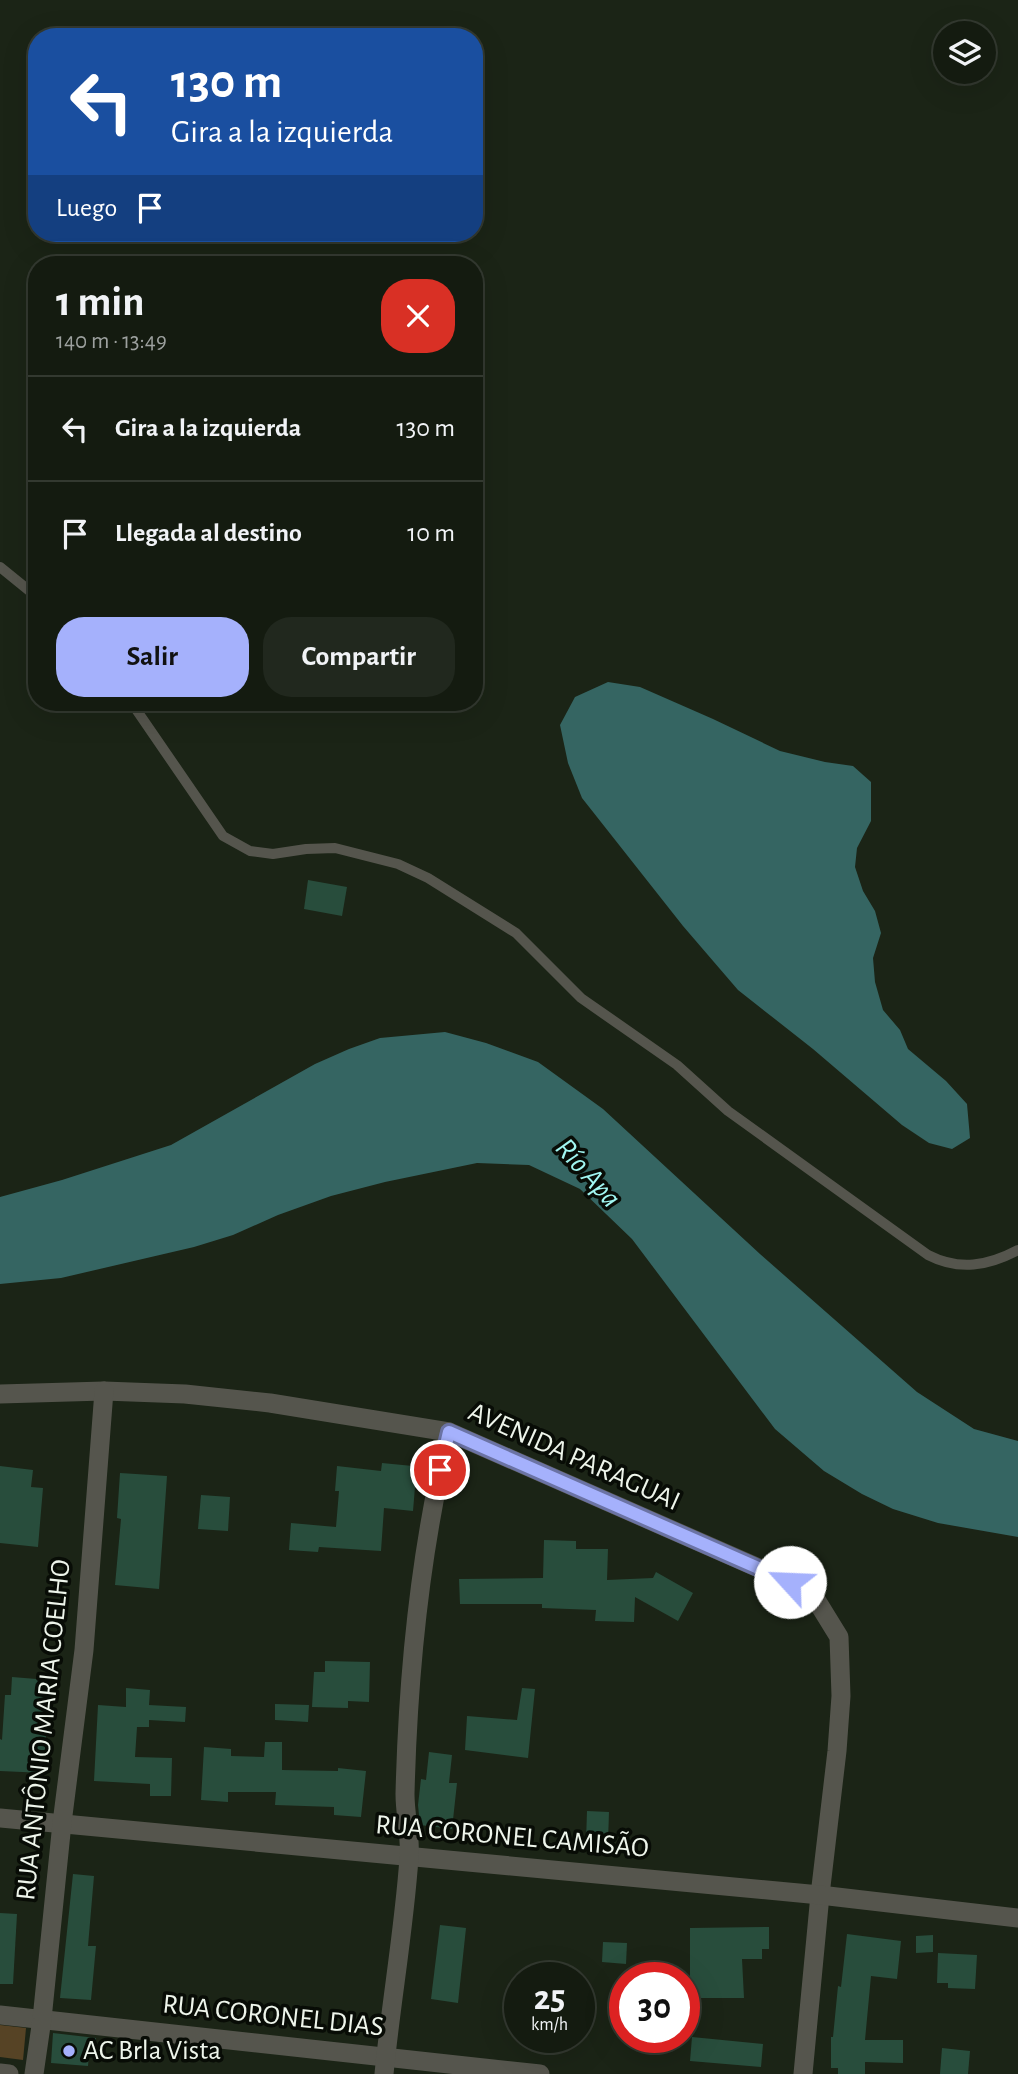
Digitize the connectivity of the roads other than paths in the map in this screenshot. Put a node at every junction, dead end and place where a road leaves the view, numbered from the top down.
1 (0, 567) edge
2 (28, 590) edge
3 (137, 711) edge
4 (1018, 1250) edge
5 (103, 1391) junction
6 (0, 1394) edge
7 (449, 1432) junction
8 (0, 1818) edge
9 (62, 1823) junction
10 (410, 1855) junction
11 (820, 1895) junction
12 (1018, 1918) edge
13 (0, 2014) edge
14 (42, 2019) junction
15 (385, 2065) edge
16 (0, 2073) edge
17 (9, 2074) edge
18 (34, 2074) edge
19 (540, 2074) edge
20 (803, 2074) edge

1 - 2 lane
3 - 4 lane
5 - 6 street, AVENIDA PARAGUAI
5 - 7 street, AVENIDA PARAGUAI
5 - 9 street, RUA ANTÔNIO MARIA COELHO
7 - 10 street
7 - 11 street, AVENIDA PARAGUAI
8 - 9 street, RUA CORONEL CAMISÃO
9 - 10 street, RUA CORONEL CAMISÃO
9 - 14 street, RUA ANTÔNIO MARIA COELHO
10 - 11 street, RUA CORONEL CAMISÃO
10 - 15 street
11 - 12 street, RUA CORONEL CAMISÃO
11 - 20 street
13 - 14 street, RUA CORONEL DIAS
14 - 15 street, RUA CORONEL DIAS
14 - 18 street, RUA ANTÔNIO MARIA COELHO
15 - 19 street, RUA CORONEL DIAS
16 - 17 street

